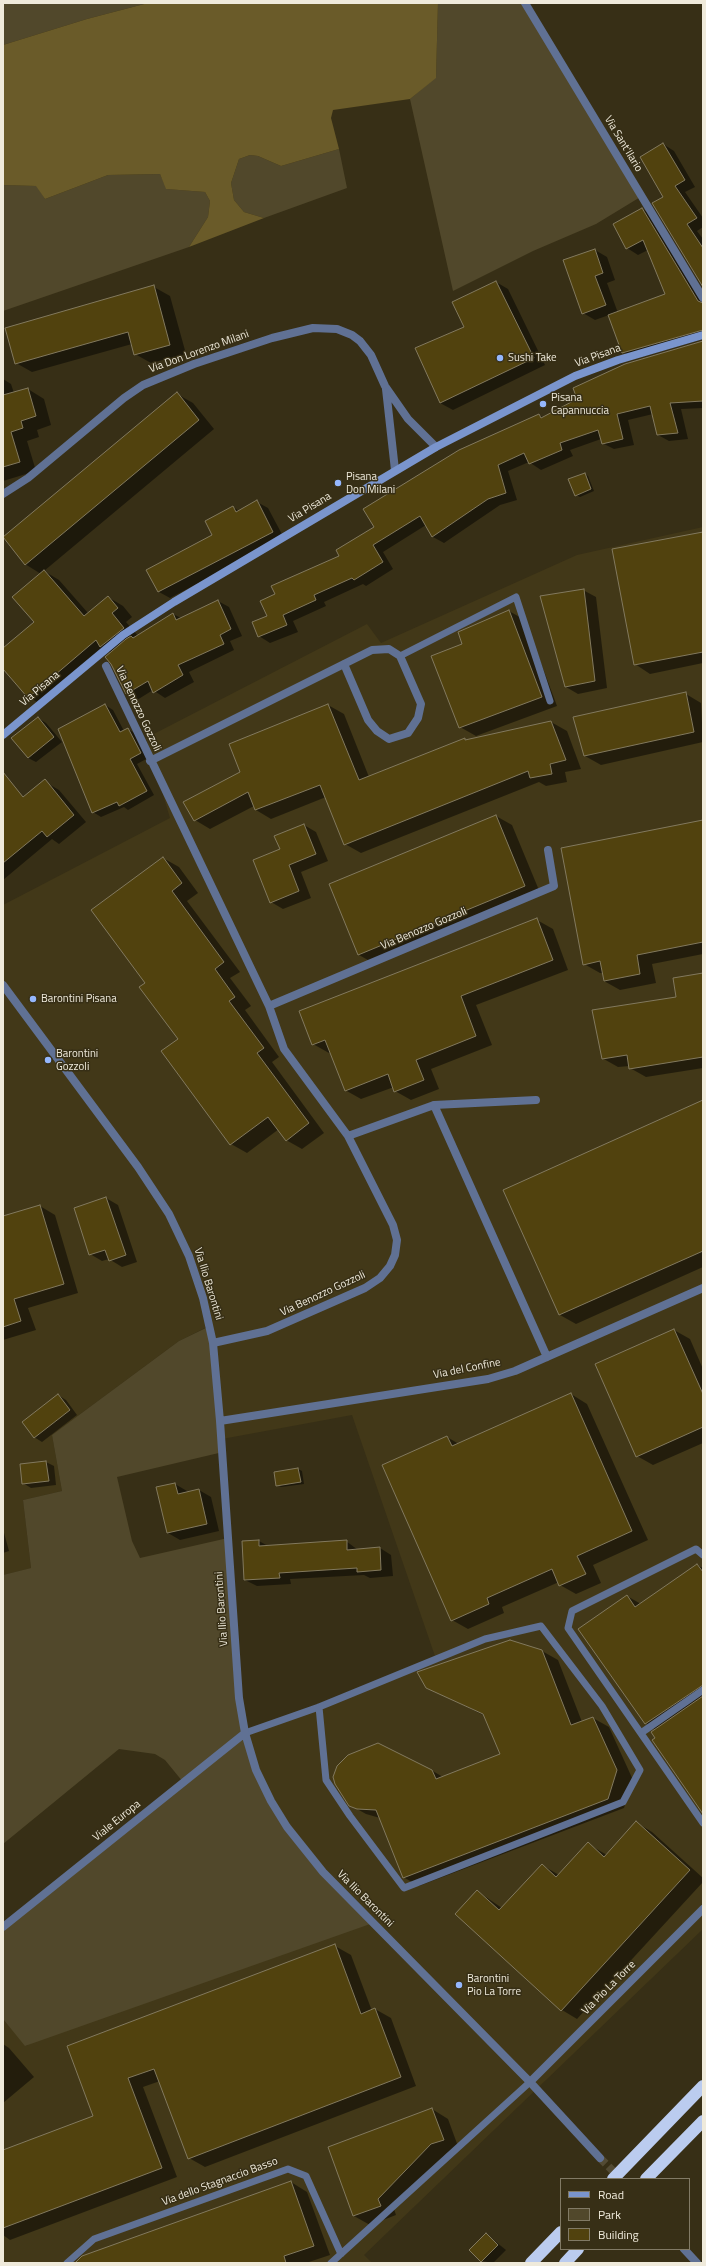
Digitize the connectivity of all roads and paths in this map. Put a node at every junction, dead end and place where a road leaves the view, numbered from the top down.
1 (524, 3) edge
2 (703, 298) edge
3 (703, 334) edge
4 (385, 386) junction
5 (436, 447) junction
6 (395, 470) junction
7 (3, 494) edge
8 (400, 656) junction
9 (344, 664) junction
10 (106, 666) dead end
11 (550, 701) dead end
12 (3, 735) edge
13 (150, 761) junction
14 (548, 850) dead end
15 (3, 985) edge
16 (269, 1006) junction
17 (536, 1100) dead end
18 (434, 1105) junction
19 (348, 1136) junction
20 (703, 1288) edge
21 (213, 1343) junction
22 (547, 1357) junction
23 (220, 1421) junction
24 (703, 1555) edge
25 (703, 1690) edge
26 (318, 1707) junction
27 (245, 1732) junction
28 (641, 1733) junction
29 (703, 1822) edge
30 (703, 1908) edge
31 (3, 1928) edge
32 (530, 2082) junction
33 (703, 2086) edge
34 (703, 2121) edge
35 (600, 2158) tunnel mouth
36 (614, 2178) edge
37 (647, 2178) edge
38 (560, 2233) edge
39 (577, 2250) edge
40 (685, 2250) edge
41 (341, 2254) junction
42 (67, 2263) edge
43 (331, 2263) edge
44 (531, 2263) edge
45 (565, 2263) edge
46 (697, 2263) edge

1 - 2 street, Via Sant'Ilario
3 - 5 main road, Via Pisana
4 - 5 street, Via Don Lorenzo Milani
4 - 6 street, Via Don Lorenzo Milani
4 - 7 street, Via Don Lorenzo Milani
5 - 6 main road, Via Pisana
6 - 12 main road, Via Pisana
8 - 9 street, Via Benozzo Gozzoli
8 - 9 street
8 - 11 lane
9 - 13 street, Via Benozzo Gozzoli
10 - 13 street, Via Benozzo Gozzoli
13 - 16 street, Via Benozzo Gozzoli
14 - 16 street, Via Benozzo Gozzoli
15 - 21 street, Via Ilio Barontini
16 - 19 street, Via Benozzo Gozzoli
17 - 18 street
18 - 19 street
18 - 22 street
19 - 21 street, Via Benozzo Gozzoli
20 - 22 street, Via del Confine
21 - 23 street, Via Ilio Barontini
22 - 23 street, Via del Confine
23 - 27 street, Via Ilio Barontini
24 - 28 lane
25 - 28 lane
26 - 26 lane
26 - 27 lane
27 - 31 street, Viale Europa
27 - 32 street, Via Ilio Barontini
28 - 29 lane
30 - 32 street, Via Pio La Torre
32 - 35 street, Via Ilio Barontini
32 - 41 lane
33 - 36 highway
34 - 37 highway
38 - 44 highway
39 - 45 highway
40 - 46 street
41 - 42 lane, Via dello Stagnaccio Basso
41 - 43 lane

